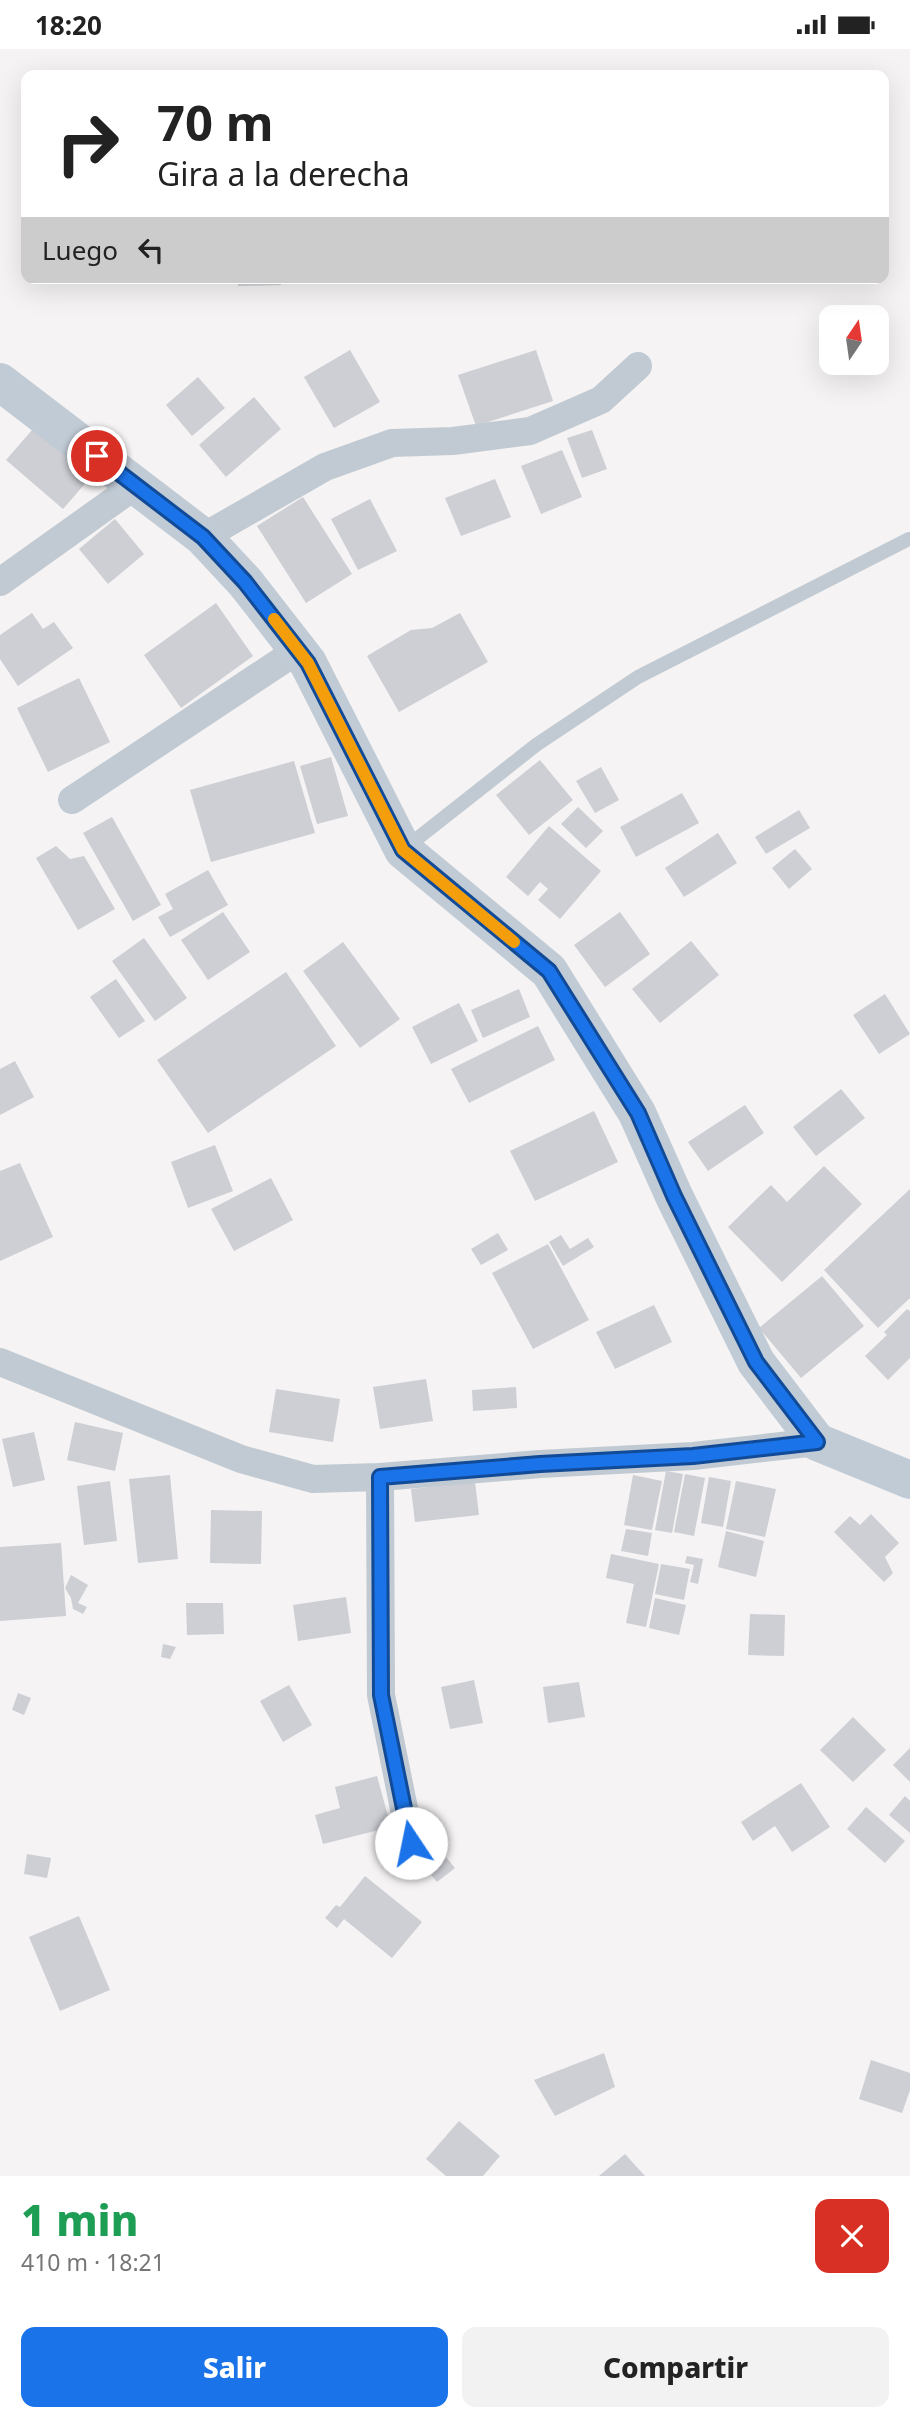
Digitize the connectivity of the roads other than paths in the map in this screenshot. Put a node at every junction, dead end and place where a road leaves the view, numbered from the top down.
1 (638, 366) dead end
2 (0, 383) edge
3 (136, 485) junction
4 (203, 537) junction
5 (909, 539) edge
6 (0, 582) edge
7 (298, 650) junction
8 (72, 800) dead end
9 (403, 850) junction
10 (0, 1362) edge
11 (817, 1442) junction
12 (380, 1477) junction
13 (910, 1480) edge
14 (411, 1843) dead end

1 - 4 street
2 - 3 street
3 - 4 street
3 - 6 street
4 - 7 street
5 - 9 lane
7 - 8 street
7 - 9 street
9 - 11 street
10 - 12 street
11 - 12 street
11 - 13 street
12 - 14 street

